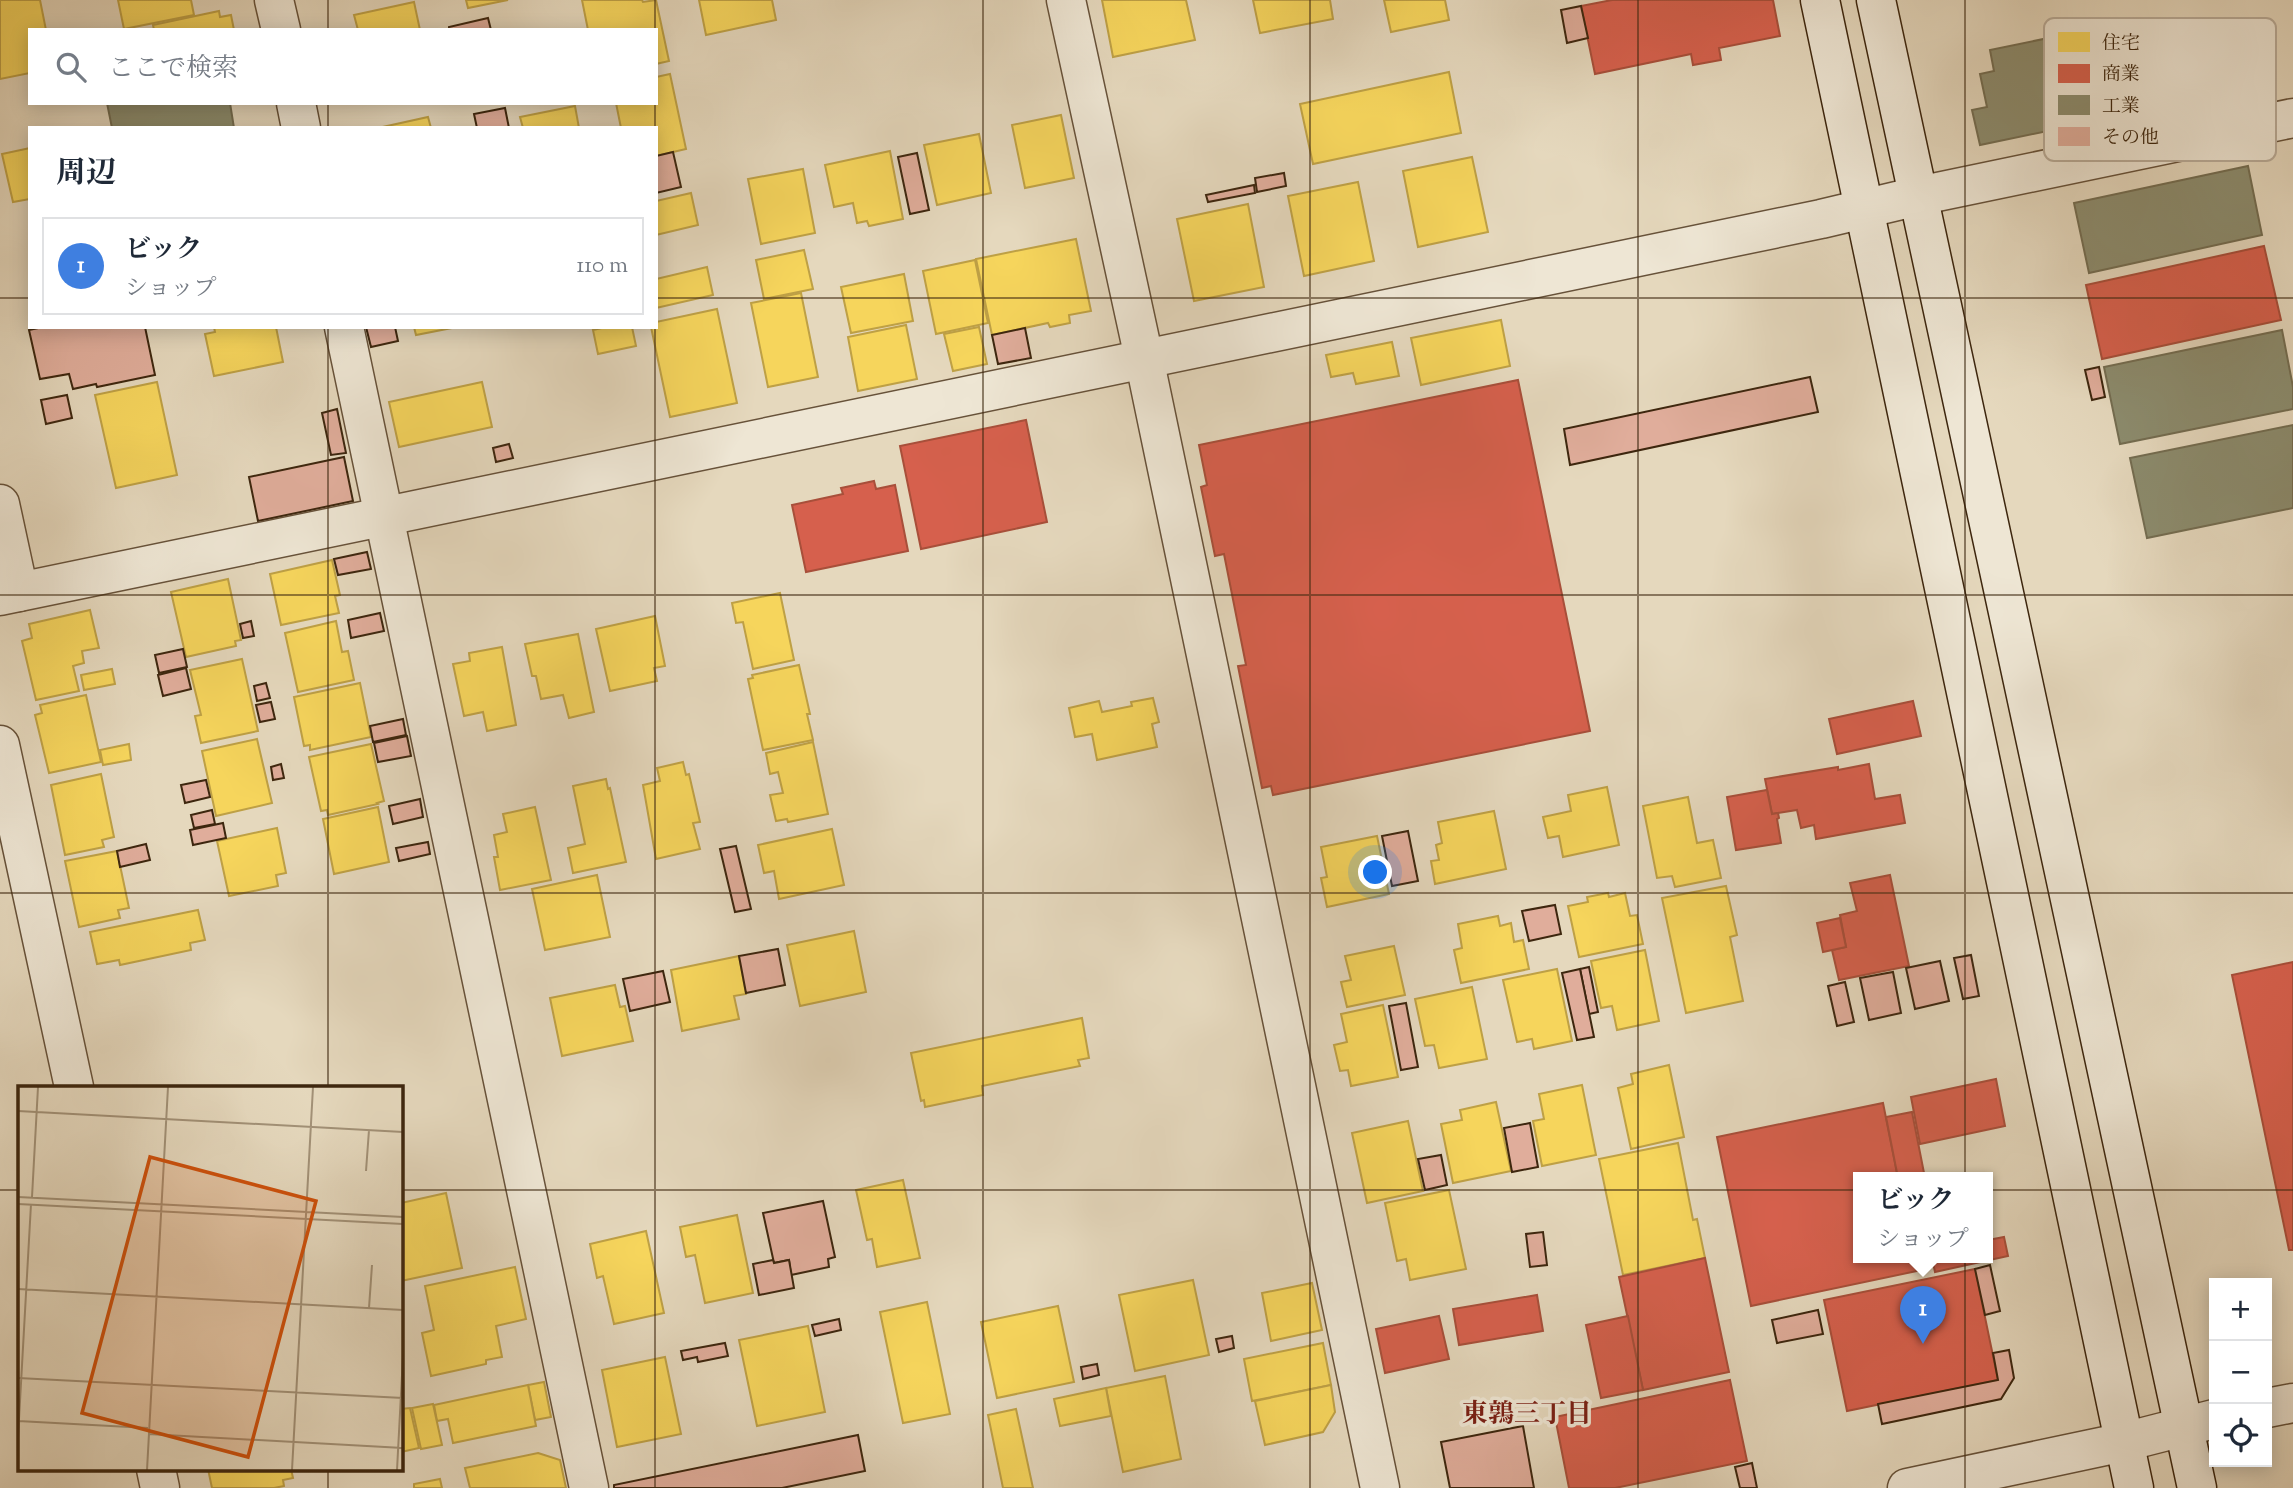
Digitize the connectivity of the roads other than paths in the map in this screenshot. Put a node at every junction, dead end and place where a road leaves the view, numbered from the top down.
1 (274, 0) edge
2 (1066, 0) edge
3 (1820, 0) edge
4 (1876, 0) edge
5 (281, 28) edge
6 (296, 105) edge
7 (302, 126) edge
8 (2086, 161) edge
9 (1917, 196) junction
10 (1866, 208) junction
11 (344, 329) edge
12 (1144, 358) junction
13 (0, 504) edge
14 (384, 518) junction
15 (9, 594) edge
16 (0, 745) edge
17 (74, 1086) edge
18 (2293, 1403) edge
19 (2272, 1407) edge
20 (2199, 1422) edge
21 (2124, 1442) junction
22 (156, 1470) edge
23 (160, 1488) edge
24 (589, 1488) edge
25 (1380, 1488) edge
26 (1907, 1488) edge
27 (2134, 1488) edge
28 (2197, 1488) edge

1 - 5 street
2 - 12 street
3 - 10 street
4 - 9 street
6 - 7 street
8 - 9 street
9 - 10 street
9 - 20 street
10 - 12 street
10 - 21 street
11 - 14 street
12 - 14 street
12 - 25 street
13 - 15 street
14 - 15 street
14 - 24 street
16 - 17 street
18 - 19 street
20 - 21 street
20 - 28 street
21 - 26 street
21 - 27 street
22 - 23 street

